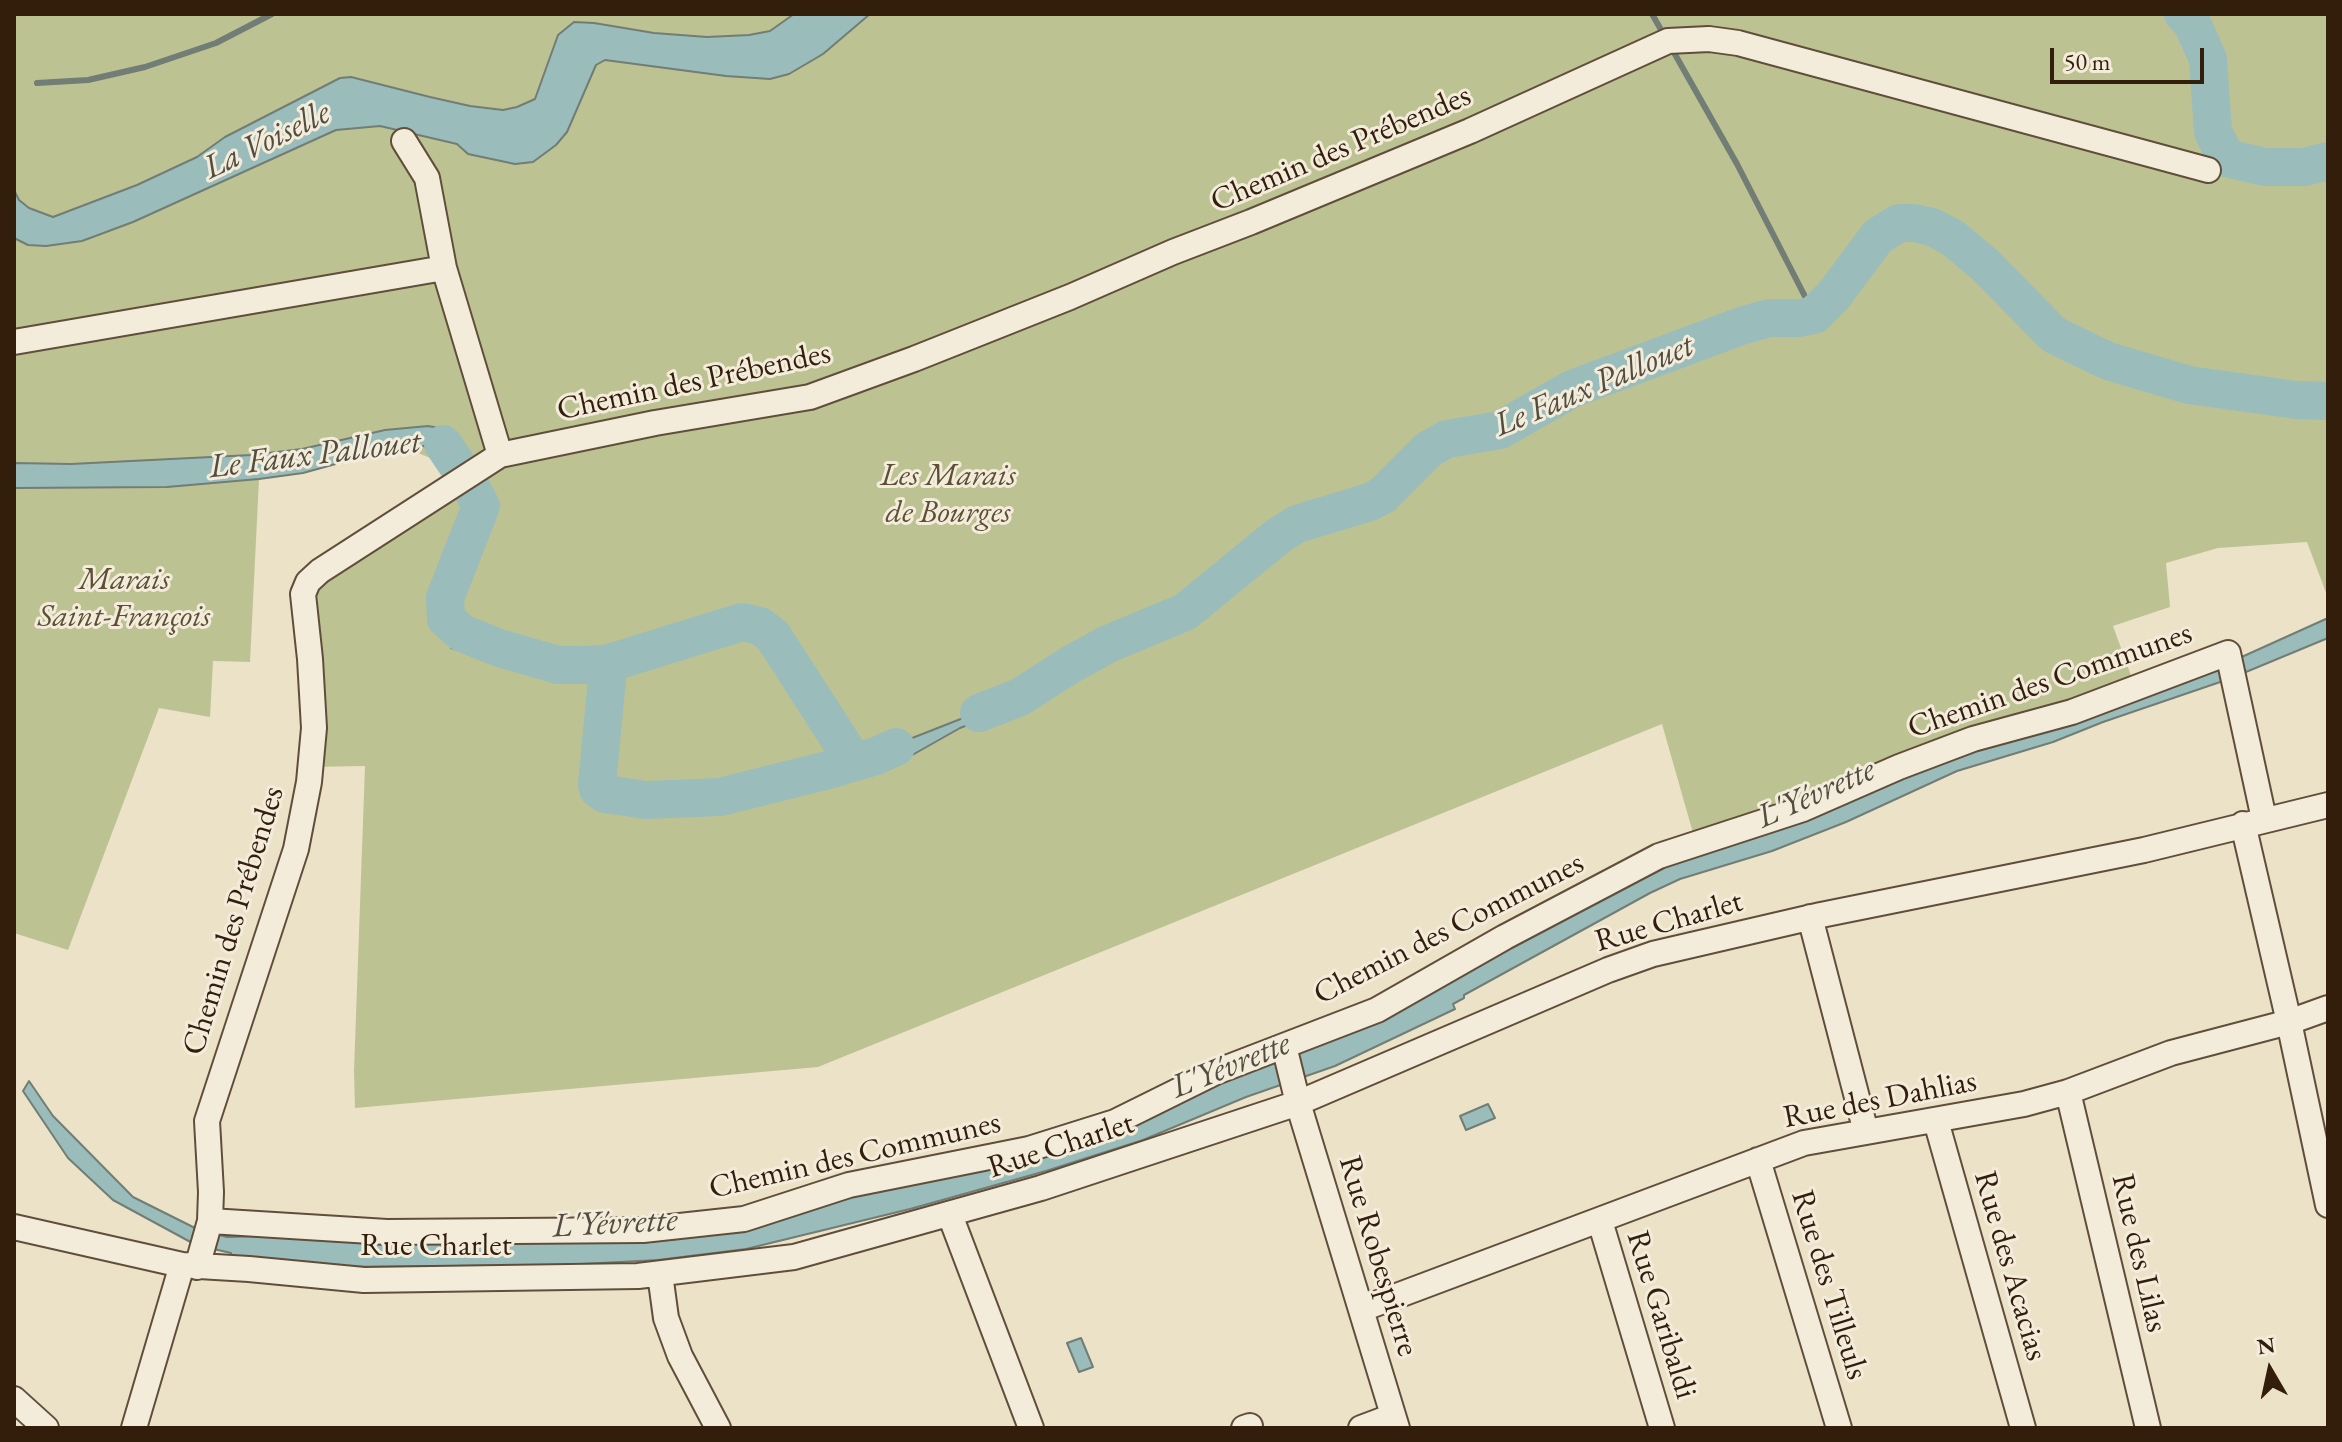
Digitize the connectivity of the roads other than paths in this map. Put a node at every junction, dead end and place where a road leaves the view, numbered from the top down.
1 (404, 141) dead end
2 (2208, 170) dead end
3 (444, 268) junction
4 (14, 342) edge
5 (490, 462) junction
6 (2328, 805) edge
7 (2253, 822) junction
8 (1810, 917) junction
9 (2328, 1008) edge
10 (2289, 1022) junction
11 (1284, 1050) junction
12 (2068, 1092) junction
13 (1296, 1095) junction
14 (1936, 1121) junction
15 (1866, 1132) junction
16 (1030, 1151) junction
17 (1758, 1160) junction
18 (1040, 1184) junction
19 (2328, 1205) edge
20 (950, 1215) junction
21 (1600, 1221) junction
22 (209, 1223) junction
23 (14, 1227) edge
24 (193, 1262) junction
25 (660, 1274) junction
26 (1362, 1309) junction
27 (14, 1399) edge
28 (1395, 1422) edge
29 (46, 1428) edge
30 (134, 1428) edge
31 (718, 1428) edge
32 (1031, 1428) edge
33 (1244, 1428) edge
34 (1250, 1428) edge
35 (1361, 1428) edge
36 (1662, 1428) edge
37 (1839, 1428) edge
38 (2023, 1428) edge
39 (2148, 1428) edge

1 - 3 street
2 - 5 street, Chemin des Prébendes
3 - 4 street
3 - 5 street
5 - 22 street, Chemin des Prébendes
6 - 7 street, Rue Charlet
7 - 8 street, Rue Charlet
7 - 10 street
7 - 11 street, Chemin des Communes
8 - 13 street, Rue Charlet
8 - 15 street
9 - 10 street, Rue des Dahlias
10 - 12 street, Rue des Dahlias
10 - 19 street
11 - 13 street, Rue Robespierre
11 - 16 street, Chemin des Communes
12 - 14 street, Rue des Dahlias
12 - 39 street, Rue des Lilas
13 - 18 street, Rue Charlet
13 - 26 street, Rue Robespierre
14 - 15 street, Rue des Dahlias
14 - 38 street, Rue des Acacias
15 - 17 street, Rue des Dahlias
16 - 18 street
16 - 22 street, Chemin des Communes
17 - 21 street, Rue des Dahlias
17 - 37 street, Rue des Tilleuls
18 - 20 street, Rue Charlet
20 - 25 street, Rue Charlet
20 - 32 street
21 - 26 street, Rue des Dahlias
21 - 36 street, Rue Garibaldi
22 - 24 street, Chemin des Prébendes
23 - 24 street, Rue Charlet
24 - 25 street, Rue Charlet
24 - 30 street, Chemin des Prébendes
25 - 31 street
26 - 28 street, Rue Robespierre
27 - 29 street
28 - 35 street
33 - 34 street

